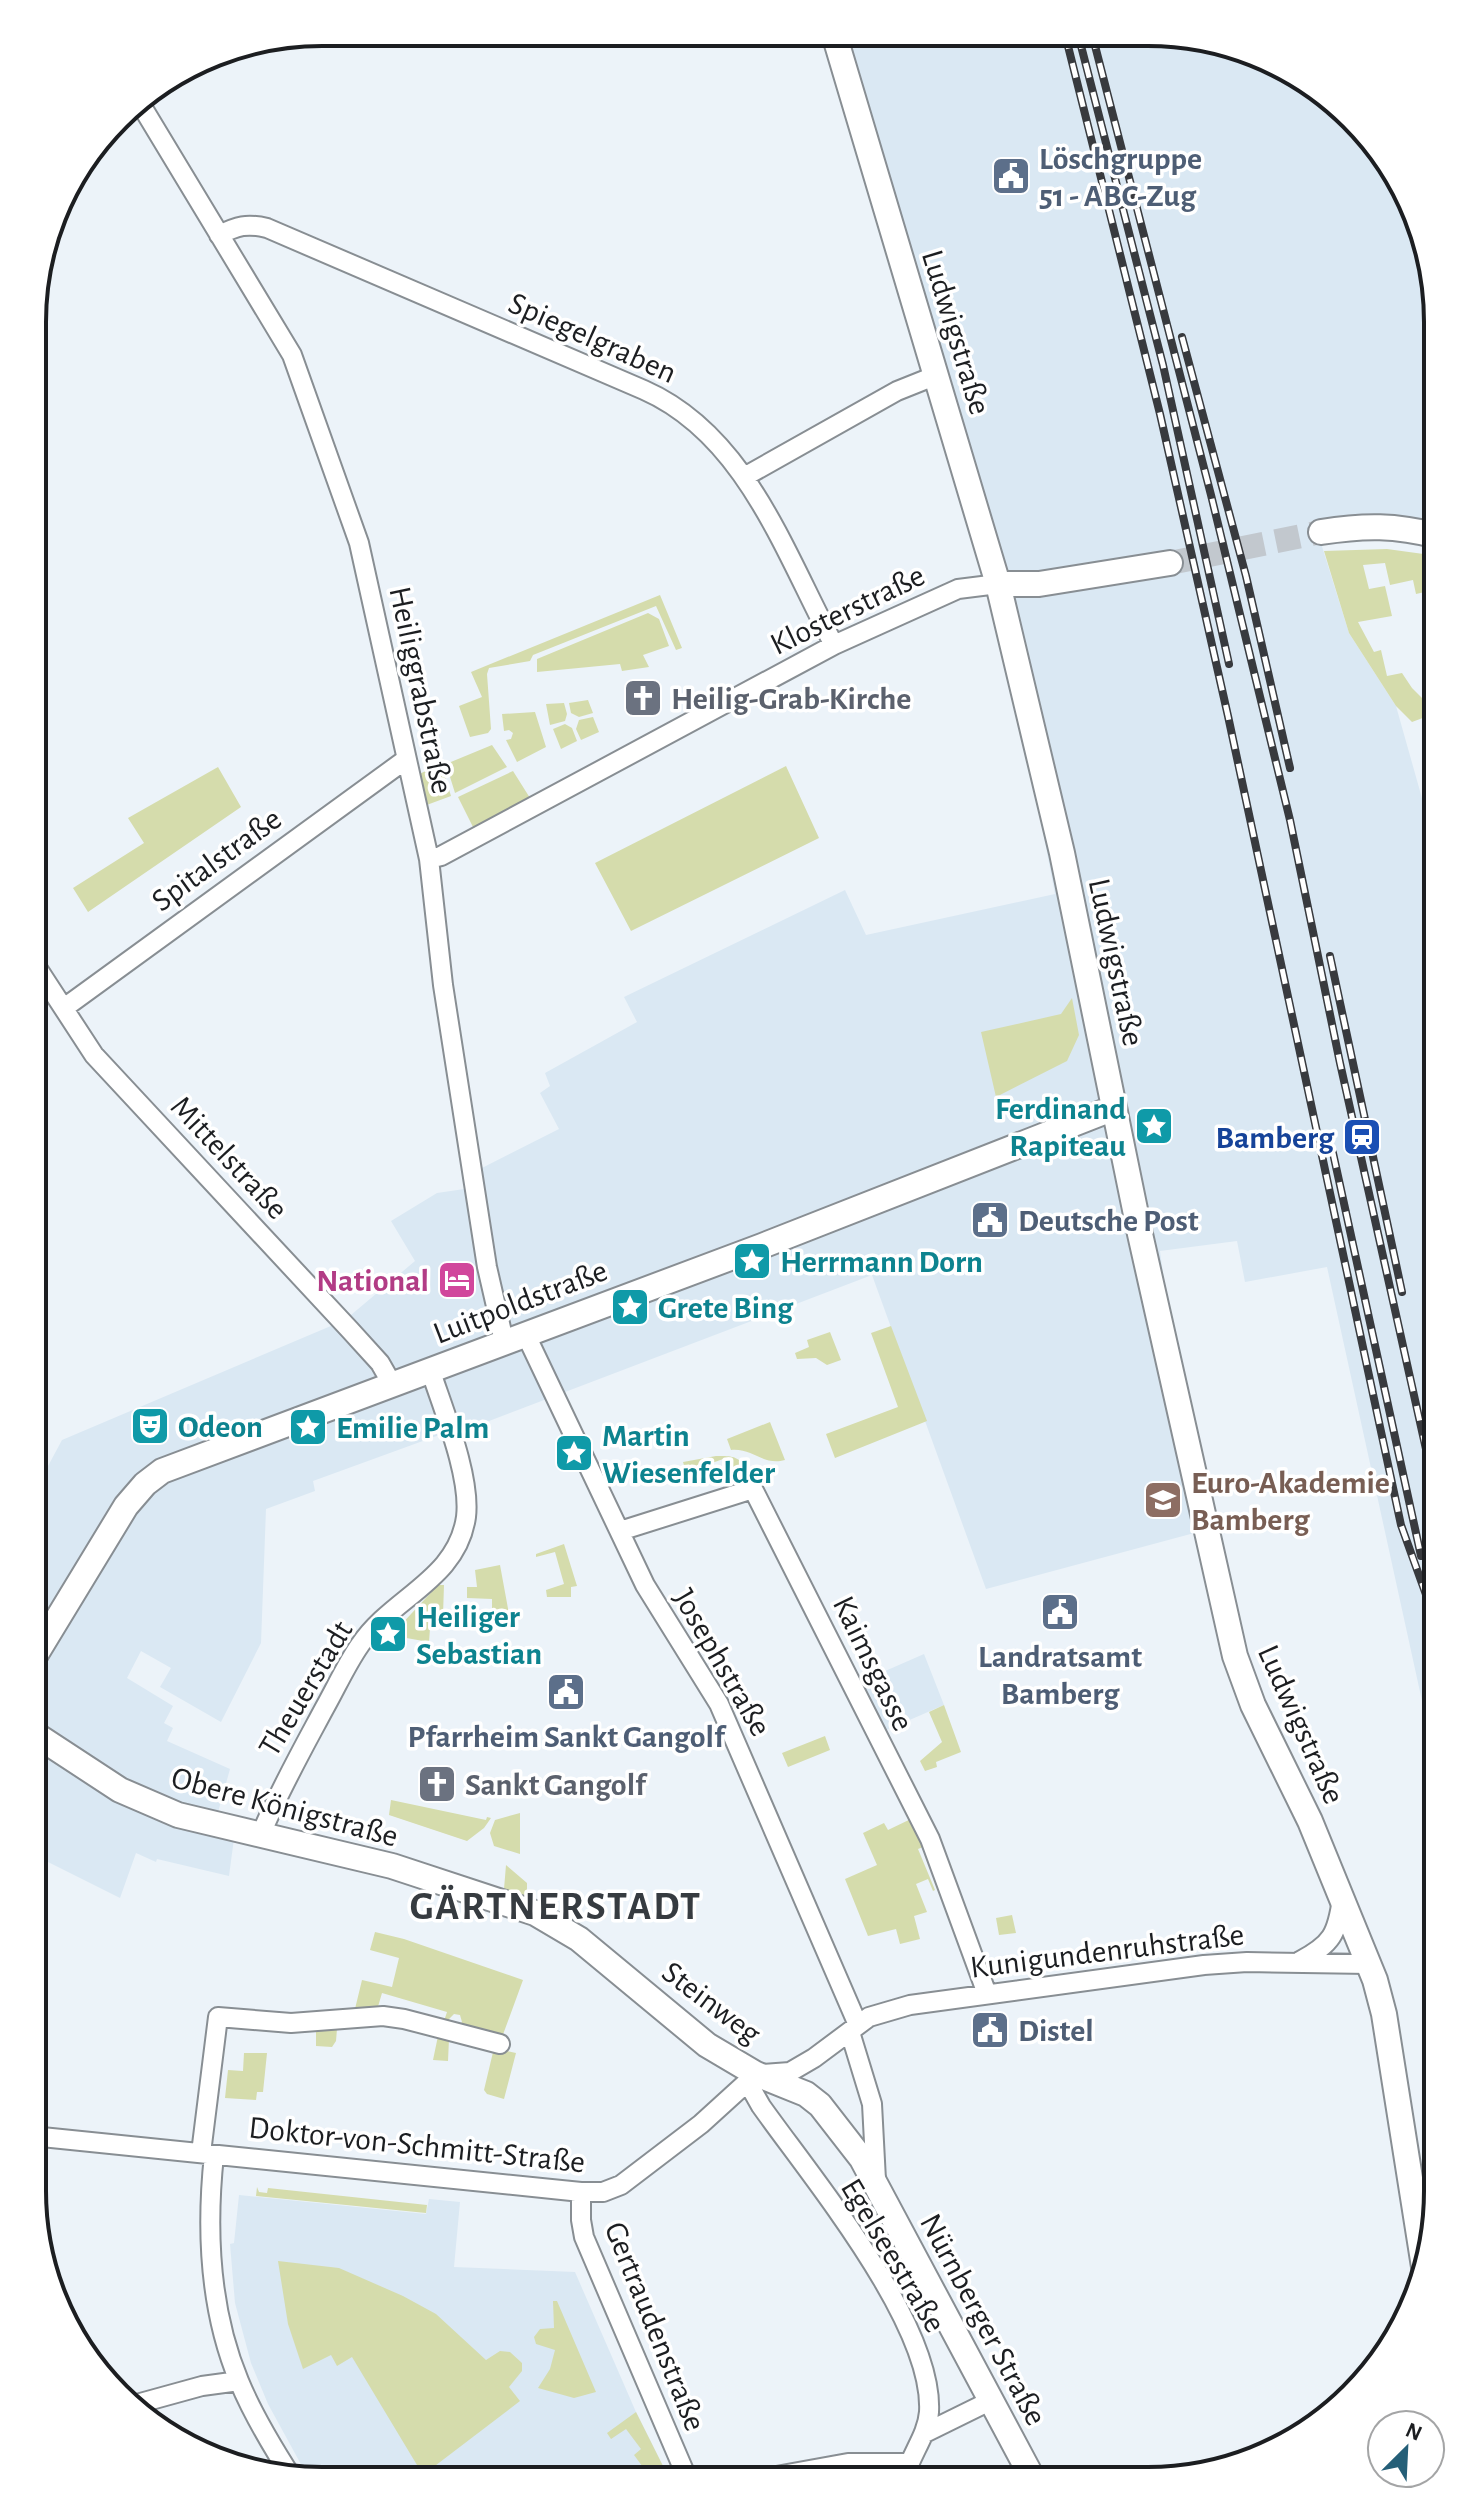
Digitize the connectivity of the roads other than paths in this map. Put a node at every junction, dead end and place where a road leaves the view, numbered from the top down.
1 (838, 46) edge
2 (144, 111) edge
3 (219, 235) junction
4 (937, 375) junction
5 (744, 477) junction
6 (1321, 532) tunnel mouth
7 (1424, 533) edge
8 (1170, 563) tunnel mouth
9 (998, 584) junction
10 (834, 645) junction
11 (405, 760) junction
12 (429, 859) junction
13 (46, 981) edge
14 (64, 1008) junction
15 (1114, 1108) junction
16 (514, 1337) junction
17 (430, 1369) junction
18 (392, 1384) junction
19 (620, 1531) junction
20 (46, 1638) edge
21 (46, 1742) edge
22 (261, 1834) junction
23 (1342, 1899) junction
24 (535, 1913) joint
25 (1298, 1962) junction
26 (1369, 1964) junction
27 (987, 1994) junction
28 (854, 2029) junction
29 (500, 2044) dead end
30 (756, 2074) junction
31 (46, 2137) edge
32 (208, 2154) junction
33 (876, 2187) junction
34 (581, 2192) junction
35 (1420, 2239) edge
36 (239, 2381) junction
37 (990, 2401) junction
38 (145, 2402) edge
39 (925, 2433) junction
40 (284, 2465) edge
41 (682, 2467) edge
42 (826, 2467) edge
43 (874, 2467) edge
44 (908, 2467) edge
45 (1026, 2467) edge

1 - 4 street, Ludwigstraße
2 - 3 street, Heiliggrabstraße
3 - 5 street, Spiegelgraben
3 - 11 street, Heiliggrabstraße
4 - 5 street
4 - 9 street, Ludwigstraße
5 - 10 street, Spiegelgraben
6 - 7 street
8 - 9 street
9 - 10 street, Klosterstraße
9 - 15 street, Ludwigstraße
10 - 12 street, Klosterstraße
11 - 12 street, Heiliggrabstraße
11 - 14 street, Spitalstraße
12 - 16 street, Heiliggrabstraße
13 - 14 street, Mittelstraße
14 - 18 street, Mittelstraße
15 - 16 street, Luitpoldstraße
15 - 23 street, Ludwigstraße
16 - 17 street, Luitpoldstraße
16 - 19 street, Josephstraße
17 - 18 street, Luitpoldstraße
17 - 22 street, Theuerstadt
18 - 20 street, Luitpoldstraße
19 - 27 street, Kaimsgasse
19 - 28 street, Josephstraße
21 - 22 street, Obere Königstraße
22 - 24 street, Obere Königstraße
23 - 25 street
23 - 26 street, Ludwigstraße
24 - 30 street, Steinweg
25 - 26 street, Kunigundenruhstraße
25 - 27 street, Kunigundenruhstraße
26 - 35 street, Ludwigstraße
27 - 28 street, Kunigundenruhstraße
28 - 30 street, Steinweg
28 - 33 street, Nürnberger Straße
29 - 32 street
30 - 33 street, Nürnberger Straße
30 - 34 street, Doktor-von-Schmitt-Straße
30 - 39 street, Egelseestraße
31 - 32 street, Doktor-von-Schmitt-Straße
32 - 34 street, Doktor-von-Schmitt-Straße
32 - 36 street
33 - 37 street, Nürnberger Straße
34 - 41 street, Gertraudenstraße
36 - 38 street
36 - 40 street
37 - 39 street
37 - 45 street, Nürnberger Straße
39 - 44 street, Egelseestraße
42 - 43 street

